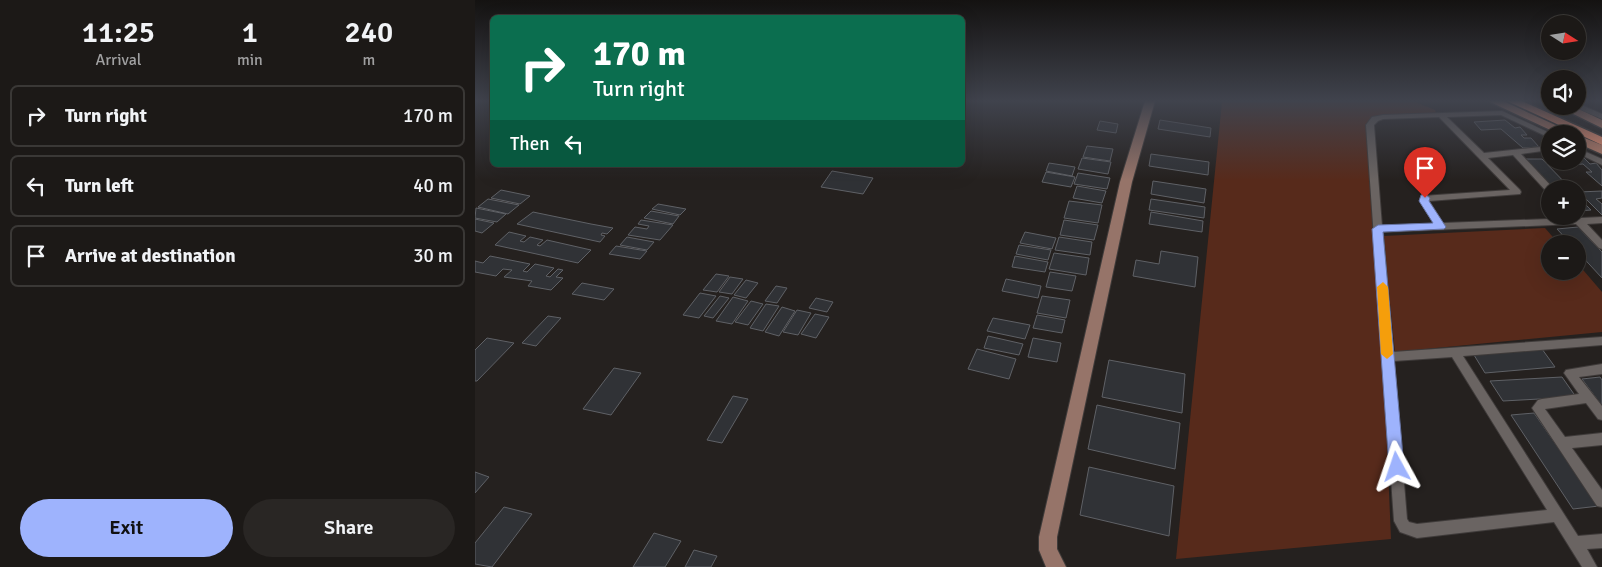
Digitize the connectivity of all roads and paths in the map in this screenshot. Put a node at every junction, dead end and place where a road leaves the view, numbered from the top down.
1 (1142, 127) edge
2 (1370, 127) edge
3 (1454, 127) edge
4 (1578, 127) edge
5 (1602, 140) edge
6 (1586, 144) edge
7 (1586, 148) edge
8 (1541, 149) edge
9 (1602, 150) edge
10 (1515, 152) junction
11 (1483, 156) junction
12 (1602, 162) edge
13 (1541, 180) edge
14 (1586, 219) edge
15 (1602, 220) edge
16 (1541, 221) edge
17 (1583, 225) edge
18 (1441, 227) junction
19 (1378, 229) junction
20 (1602, 246) edge
21 (1602, 341) edge
22 (1455, 352) junction
23 (1387, 357) junction
24 (1602, 369) edge
25 (1587, 398) junction
26 (1602, 414) edge
27 (1602, 439) edge
28 (1563, 443) junction
29 (1602, 501) edge
30 (1557, 515) junction
31 (1602, 541) edge
32 (1575, 543) junction
33 (1056, 567) edge
34 (1590, 567) edge

1 - 33 street
2 - 19 street
3 - 11 street
4 - 5 highway
6 - 9 main road
7 - 12 street
8 - 10 street
10 - 11 street
10 - 13 street
11 - 18 street
14 - 15 street
16 - 18 street
17 - 20 street
18 - 19 street
19 - 23 street
21 - 22 street
22 - 23 street
22 - 30 street
23 - 30 street
24 - 25 street
25 - 26 street
25 - 28 street
27 - 28 street
28 - 29 street
30 - 32 street
31 - 32 street
32 - 34 street

